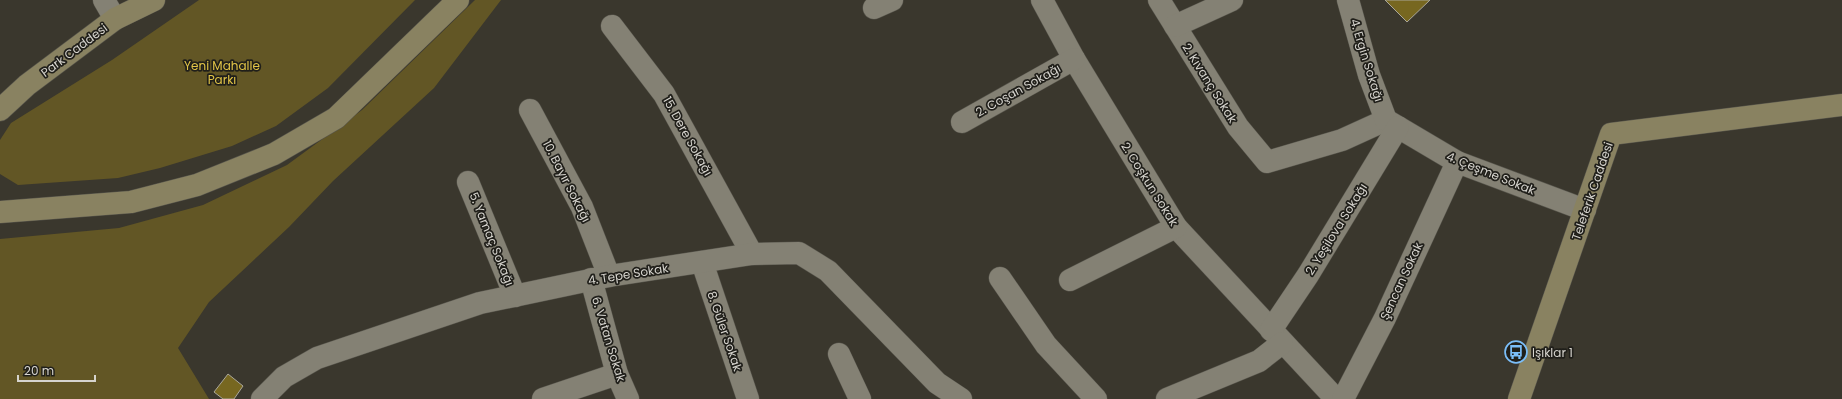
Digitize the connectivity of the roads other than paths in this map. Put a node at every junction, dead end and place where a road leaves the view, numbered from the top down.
1 (104, 0) edge
2 (154, 0) edge
3 (458, 0) edge
4 (1042, 0) edge
5 (1159, 0) edge
6 (1232, 0) edge
7 (1348, 0) edge
8 (115, 19) junction
9 (612, 26) dead end
10 (1176, 26) junction
11 (1074, 59) junction
12 (1842, 105) edge
13 (0, 110) edge
14 (530, 110) dead end
15 (962, 122) dead end
16 (1392, 124) junction
17 (1457, 162) junction
18 (468, 182) dead end
19 (1585, 210) junction
20 (2, 211) edge
21 (1176, 227) junction
22 (752, 254) junction
23 (702, 262) junction
24 (600, 278) junction
25 (1000, 278) dead end
26 (1070, 280) dead end
27 (515, 296) junction
28 (1277, 336) junction
29 (839, 354) dead end
30 (1260, 361) junction
31 (617, 374) junction
32 (1520, 398) edge
33 (262, 399) edge
34 (543, 399) edge
35 (628, 399) edge
36 (748, 399) edge
37 (860, 399) edge
38 (961, 399) edge
39 (1096, 399) edge
40 (1167, 399) edge
41 (1197, 399) edge
42 (1336, 399) edge
43 (1343, 399) edge

1 - 8 street
2 - 8 main road, Park Caddesi
3 - 20 main road
4 - 11 street, 2. Coşkun Sokak
5 - 10 street, 2. Kıvanç Sokak
6 - 10 street
7 - 16 street, 4. Ergin Sokağı
8 - 13 main road, Park Caddesi
9 - 22 street, 15. Dere Sokağı
10 - 16 street, 2. Kıvanç Sokak
11 - 15 street, 2. Coşan Sokağı
11 - 21 street, 2. Coşkun Sokak
12 - 19 main road, Teleferik Caddesi
14 - 24 street, 10. Bayır Sokağı
16 - 17 street, 4. Çeşme Sokak
16 - 28 street, 2. Yeşilova Sokağı
17 - 19 street, 4. Çeşme Sokak
17 - 43 street, Şencan Sokak
18 - 27 street, 5. Yamaç Sokağı
19 - 32 main road, Teleferik Caddesi
21 - 26 street
21 - 28 street, 2. Coşkun Sokak
22 - 23 street, 4. Tepe Sokak
22 - 38 street, 4. Tepe Sokak
23 - 24 street, 4. Tepe Sokak
23 - 36 street, 8. Güler Sokak
24 - 27 street, 4. Tepe Sokak
24 - 31 street, 6. Vatan Sokak
25 - 39 street
27 - 33 street, 4. Tepe Sokak
28 - 30 street, 2. Yeşilova Sokağı
28 - 42 street, 2. Coşkun Sokak
29 - 37 street
30 - 40 street
30 - 41 street
31 - 34 street
31 - 35 street, 6. Vatan Sokak

